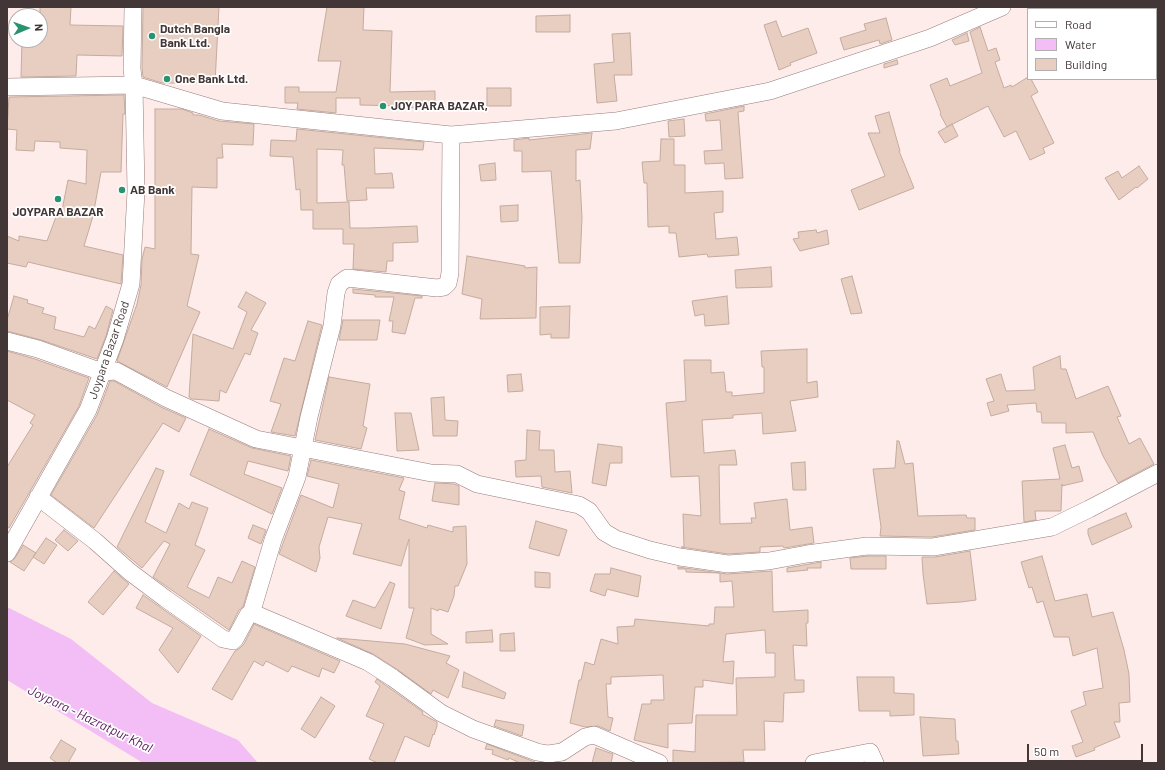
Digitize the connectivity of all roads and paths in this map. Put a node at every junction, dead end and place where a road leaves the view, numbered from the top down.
1 (133, 7) edge
2 (1002, 7) edge
3 (134, 85) junction
4 (7, 87) edge
5 (451, 135) junction
6 (7, 341) edge
7 (102, 372) junction
8 (303, 448) junction
9 (1158, 473) edge
10 (38, 497) junction
11 (7, 553) edge
12 (251, 614) junction
13 (659, 763) edge
14 (814, 763) edge
15 (875, 763) edge

1 - 3 street, Joypara Bazar Road
2 - 5 street
3 - 4 street
3 - 5 street
3 - 7 street, Joypara Bazar Road
5 - 8 street
6 - 7 street
7 - 8 street
7 - 10 street, Joypara Bazar Road
8 - 9 street
8 - 12 street
10 - 11 street, Joypara Bazar Road
10 - 12 street
12 - 13 street
14 - 15 street

